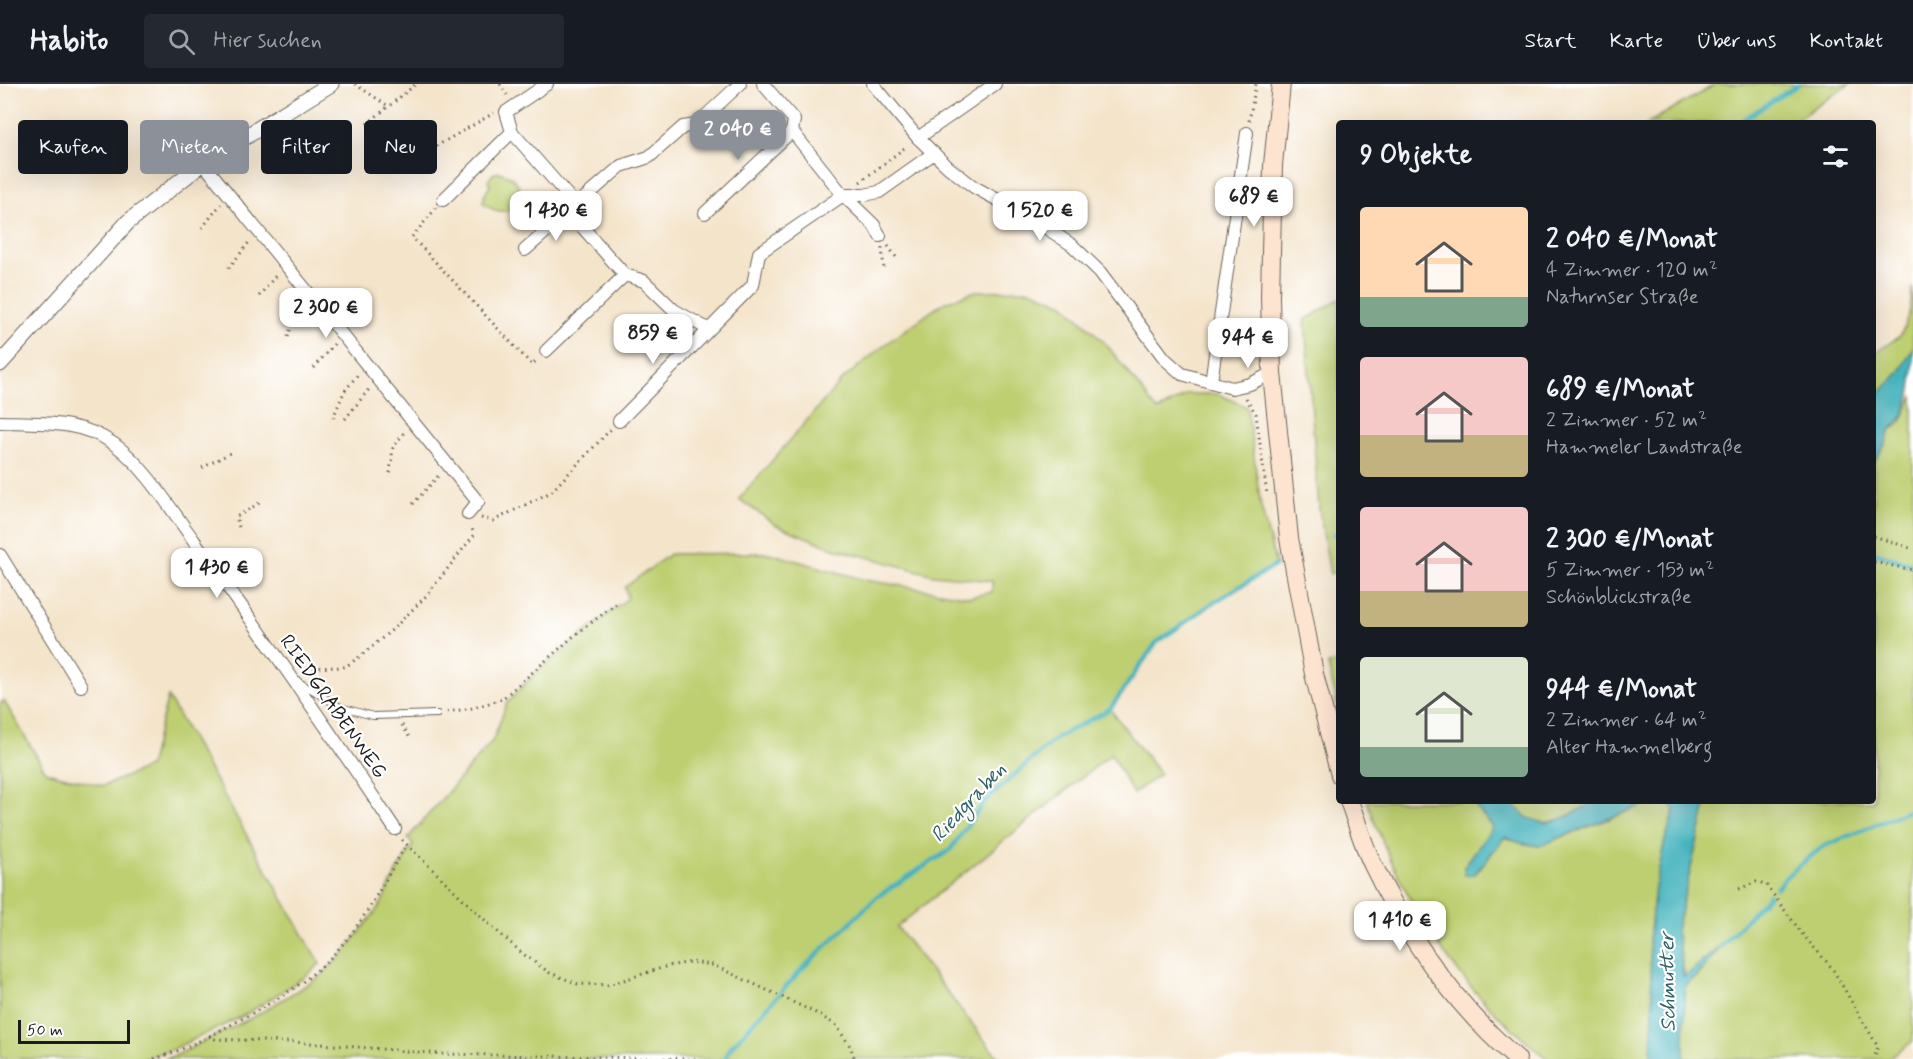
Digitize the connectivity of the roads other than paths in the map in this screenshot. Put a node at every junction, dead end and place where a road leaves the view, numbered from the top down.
1 (331, 84) edge
2 (547, 84) edge
3 (740, 84) edge
4 (763, 84) edge
5 (873, 84) edge
6 (995, 84) edge
7 (1281, 84) edge
8 (792, 131) junction
9 (512, 132) junction
10 (1247, 133) road end
11 (249, 134) edge
12 (918, 138) junction
13 (934, 153) junction
14 (188, 174) edge
15 (211, 174) edge
16 (843, 195) junction
17 (443, 200) road end
18 (568, 211) junction
19 (705, 213) dead end
20 (880, 236) road end
21 (525, 250) dead end
22 (625, 275) junction
23 (708, 329) junction
24 (546, 351) road end
25 (0, 364) edge
26 (1272, 373) junction
27 (1211, 382) junction
28 (619, 421) road end
29 (0, 422) edge
30 (468, 514) road end
31 (0, 555) edge
32 (291, 678) junction
33 (81, 686) dead end
34 (437, 714) road end
35 (1336, 760) edge
36 (1350, 804) edge
37 (395, 829) dead end
38 (1517, 1059) edge

1 - 11 street
2 - 9 street
3 - 18 street
4 - 8 street
5 - 12 street
6 - 12 street
7 - 26 main road
8 - 16 street
8 - 19 street
9 - 17 street
9 - 18 street
10 - 27 street
12 - 13 street
13 - 16 street
13 - 27 street
14 - 25 street
15 - 30 street
16 - 20 street
16 - 23 street
18 - 21 street
18 - 22 street
22 - 23 street
22 - 24 street
23 - 28 street
26 - 27 street
26 - 35 main road
29 - 32 street, RIEDGRABENWEG
31 - 33 street
32 - 34 lane
32 - 37 street, RIEDGRABENWEG
36 - 38 main road

